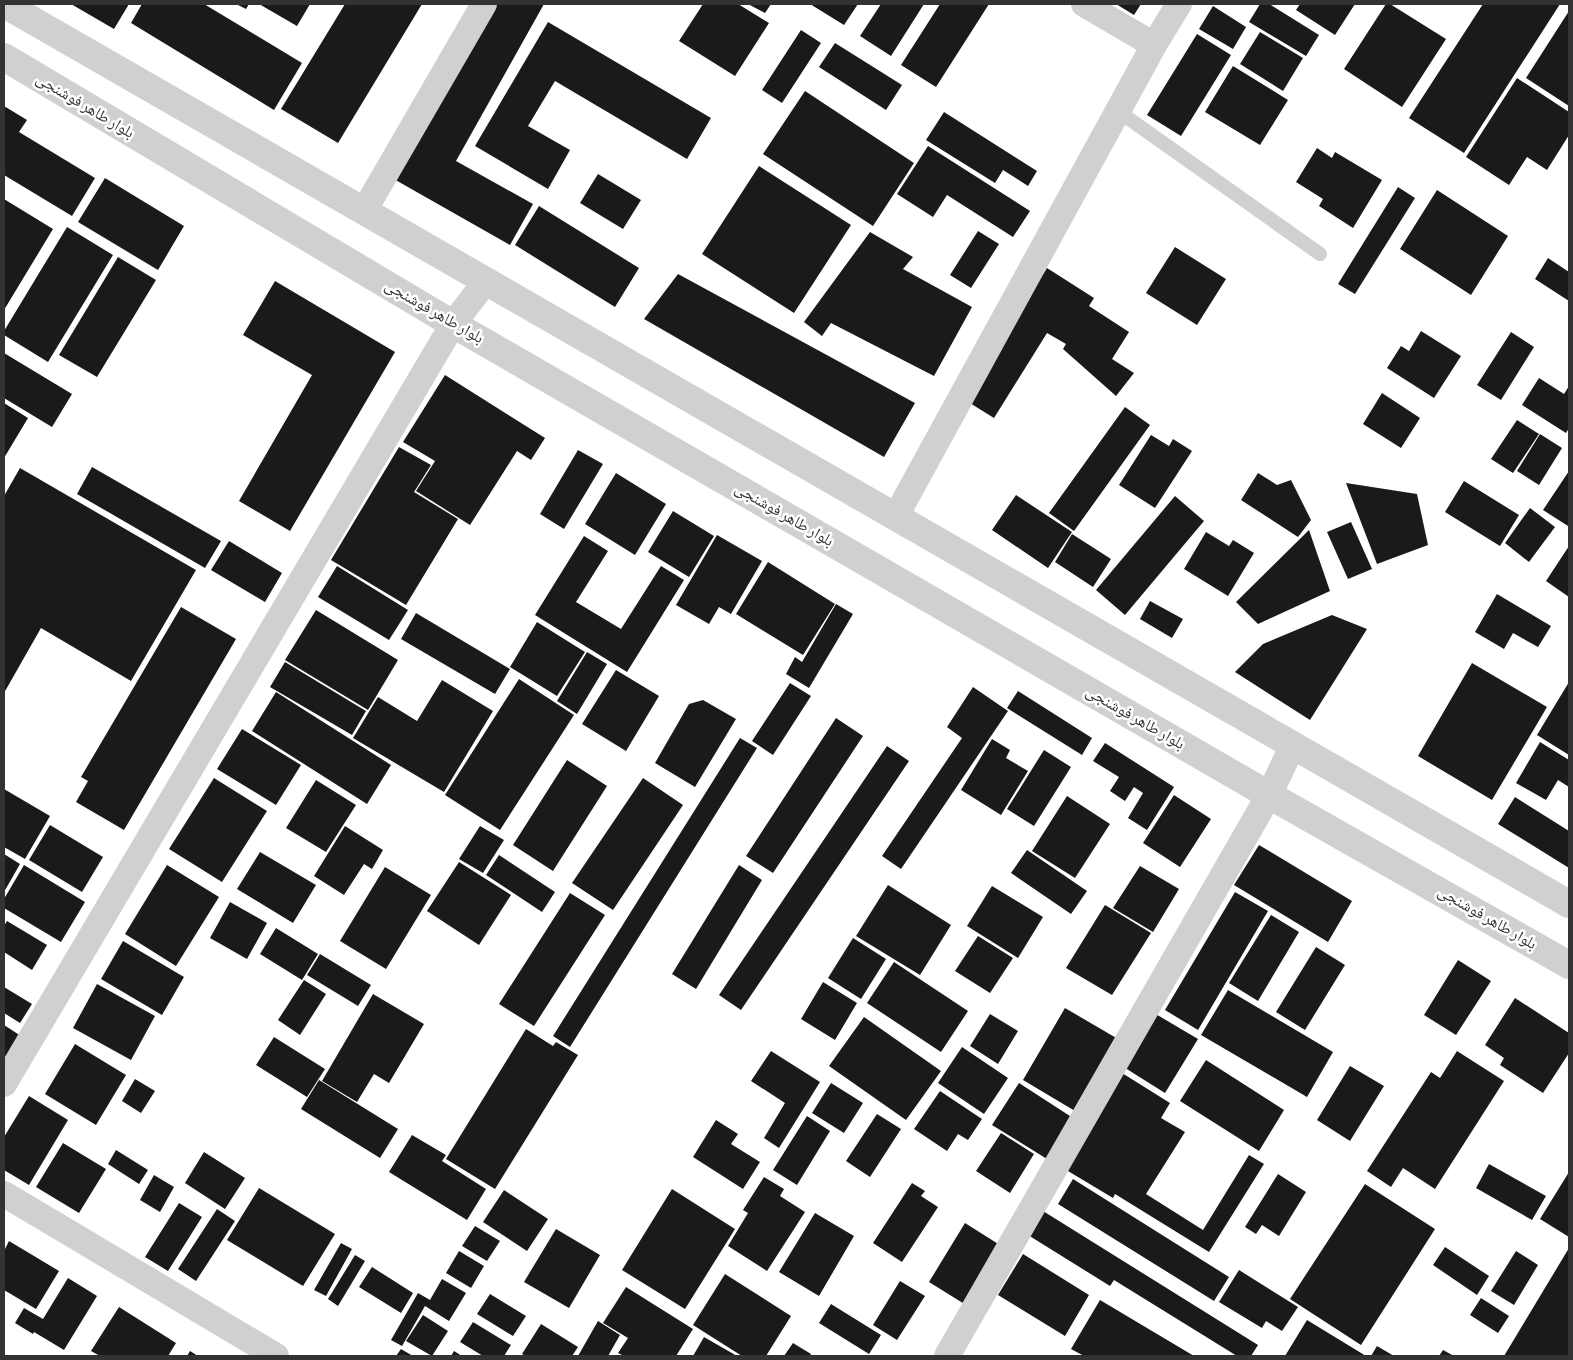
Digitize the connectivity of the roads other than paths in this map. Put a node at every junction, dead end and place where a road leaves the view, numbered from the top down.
1 (4, 4) edge
2 (484, 4) edge
3 (1084, 4) edge
4 (1179, 4) edge
5 (1154, 45) junction
6 (4, 57) edge
7 (1118, 111) junction
8 (364, 211) junction
9 (1320, 254) dead end
10 (486, 281) junction
11 (453, 324) junction
12 (896, 516) junction
13 (1293, 745) junction
14 (1269, 795) junction
15 (1569, 904) edge
16 (1569, 965) edge
17 (4, 1084) edge
18 (4, 1194) edge
19 (276, 1356) edge
20 (947, 1356) edge

1 - 8 street
2 - 8 street
3 - 5 street
4 - 5 street
5 - 7 street
6 - 11 street, بلوار طاهر فوشنجی
7 - 9 lane
7 - 12 street
8 - 10 street
10 - 11 street
10 - 12 street
11 - 14 street, بلوار طاهر فوشنجی
11 - 17 street
12 - 13 street
13 - 14 street
13 - 15 street
14 - 16 street, بلوار طاهر فوشنجی
14 - 20 street
18 - 19 street

